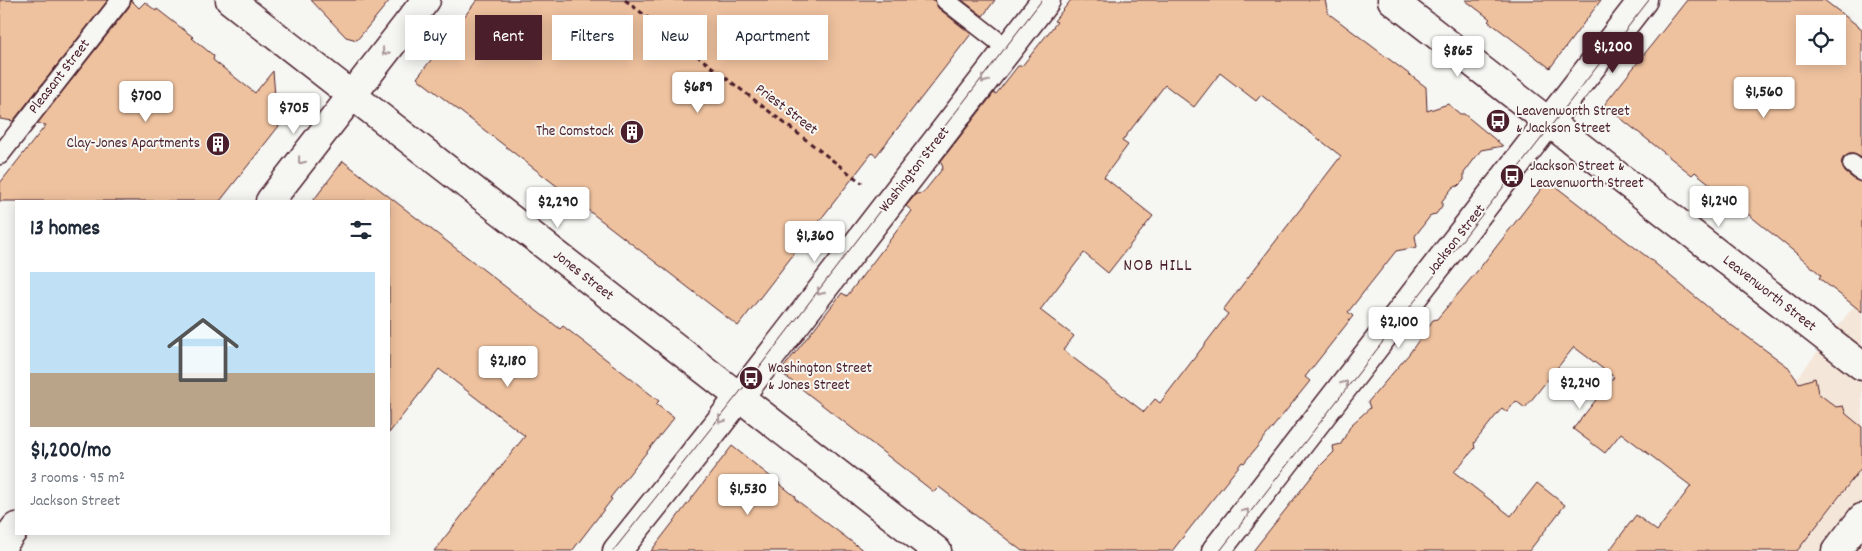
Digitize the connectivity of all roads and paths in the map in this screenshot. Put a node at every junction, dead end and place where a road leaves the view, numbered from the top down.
1 (120, 0) edge
2 (230, 0) edge
3 (426, 0) edge
4 (625, 0) edge
5 (945, 0) edge
6 (1046, 0) edge
7 (1392, 0) edge
8 (1643, 0) edge
9 (1008, 49) junction
10 (352, 95) junction
11 (1549, 122) junction
12 (0, 155) edge
13 (862, 183) dead end
14 (271, 200) edge
15 (1862, 366) edge
16 (738, 397) junction
17 (1862, 518) edge
18 (15, 528) edge
19 (0, 548) edge
20 (616, 551) edge
21 (936, 551) edge
22 (1216, 551) edge
23 (1836, 551) edge

1 - 12 lane, Pleasant Street
2 - 10 street, Jones Street
3 -> 10 street
4 - 13 path, Priest Street
5 - 9 lane
6 - 9 street, Washington Street
7 - 11 street, Leavenworth Street
8 - 11 street, Jackson Street
9 -> 16 street, Washington Street
10 -> 14 street
10 - 16 street, Jones Street
11 - 15 street, Leavenworth Street
22 -> 11 street, Jackson Street
16 -> 20 street, Washington Street
16 - 21 street, Jones Street
17 - 23 street
18 - 19 street

